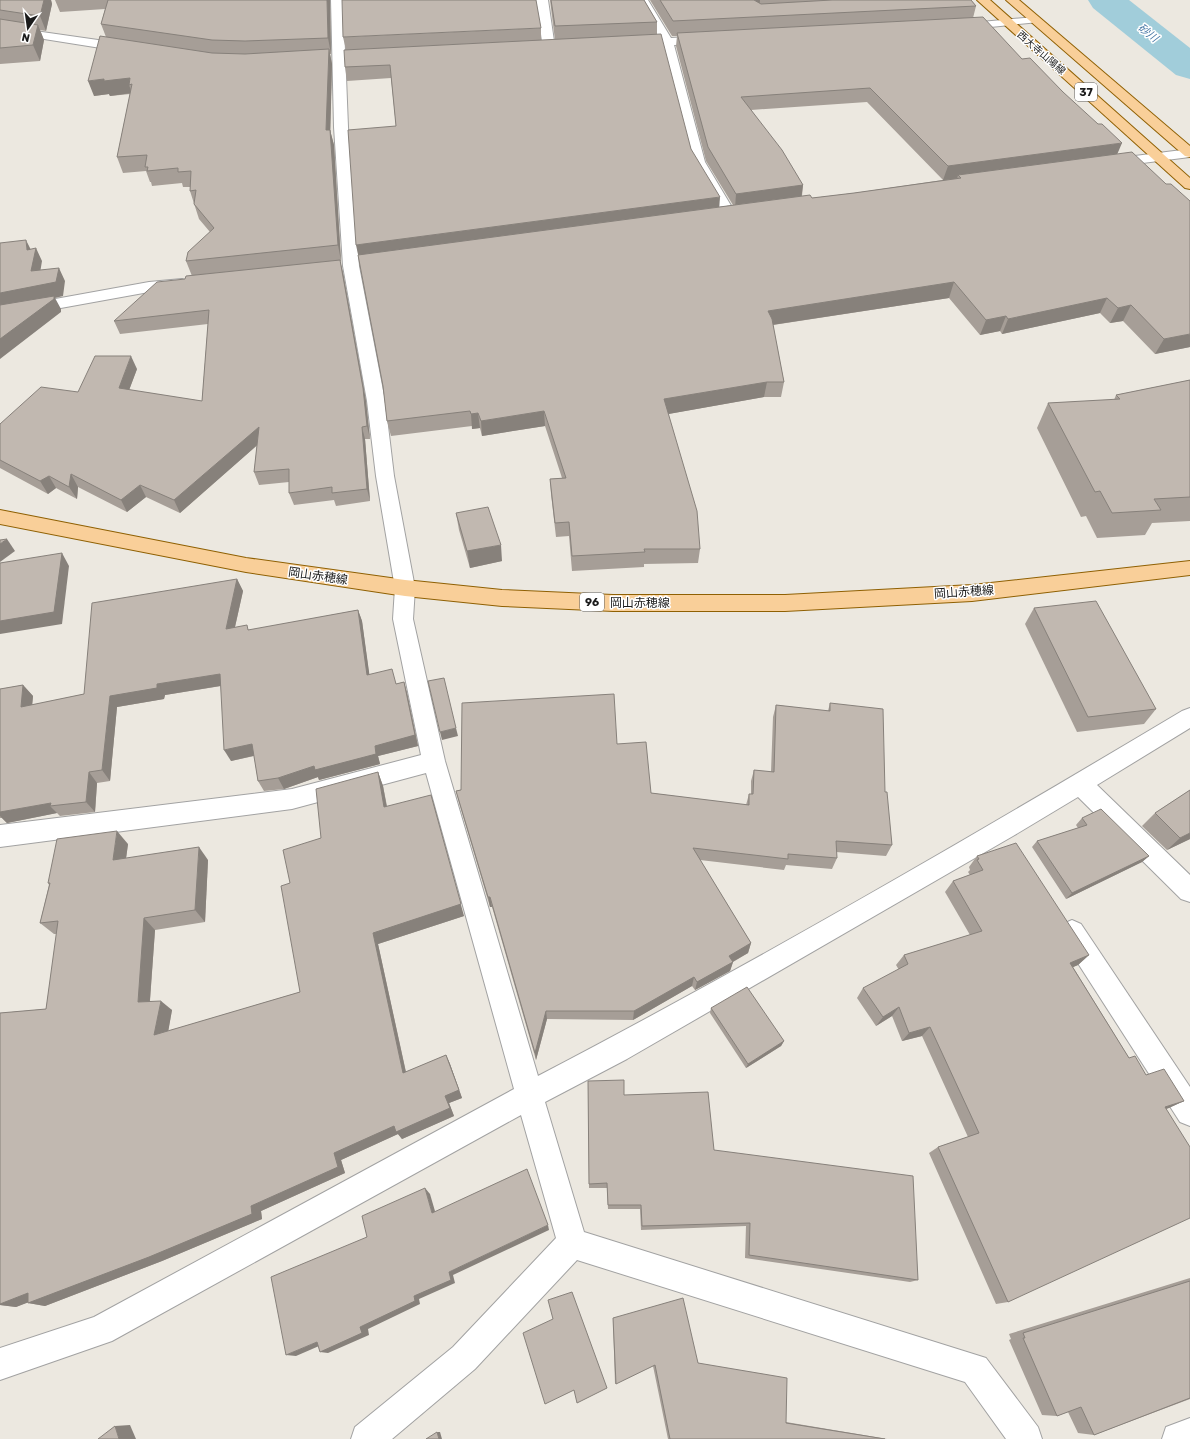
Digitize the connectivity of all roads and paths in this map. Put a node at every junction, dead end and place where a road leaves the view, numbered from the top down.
1 (336, 0) edge
2 (542, 0) edge
3 (642, 0) edge
4 (982, 0) edge
5 (1012, 0) edge
6 (1035, 20) junction
7 (1008, 24) junction
8 (946, 28) edge
9 (0, 29) edge
10 (715, 39) edge
11 (667, 42) junction
12 (620, 44) edge
13 (565, 47) edge
14 (549, 48) junction
15 (533, 49) edge
16 (136, 50) edge
17 (354, 56) edge
18 (339, 57) junction
19 (324, 58) edge
20 (1190, 153) edge
21 (1159, 157) junction
22 (1097, 165) edge
23 (1190, 185) edge
24 (745, 212) edge
25 (729, 214) junction
26 (713, 216) edge
27 (196, 282) edge
28 (0, 314) edge
29 (0, 517) edge
30 (1190, 568) edge
31 (405, 588) junction
32 (1190, 717) edge
33 (434, 761) junction
34 (1080, 784) junction
35 (0, 836) edge
36 (1190, 891) edge
37 (1061, 914) edge
38 (530, 1095) junction
39 (1190, 1112) edge
40 (572, 1243) junction
41 (0, 1364) edge
42 (1190, 1434) edge
43 (367, 1439) edge
44 (1026, 1439) edge
45 (1178, 1439) edge

1 - 18 street
2 - 14 street
3 - 11 street
4 - 7 main road, 西大寺山陽線 / 37
5 - 6 main road, 西大寺山陽線 / 37
6 - 7 street
6 - 20 main road, 西大寺山陽線 / 37
7 - 8 street
7 - 21 main road, 西大寺山陽線 / 37
9 - 16 street
10 - 11 street
11 - 12 street
11 - 25 street
13 - 14 street
14 - 15 street
17 - 18 street
18 - 19 street
18 - 31 street
20 - 21 street
21 - 22 street
21 - 23 main road, 西大寺山陽線 / 37
24 - 25 street
25 - 26 street
27 - 28 street
29 - 31 main road, 岡山赤穂線 / 96
30 - 31 main road, 岡山赤穂線 / 96
31 - 33 street
32 - 34 street
33 - 35 street
33 - 38 street
34 - 36 street
34 - 38 street
37 - 39 street
38 - 40 street
38 - 41 street
40 - 43 street
40 - 44 street
42 - 45 street

